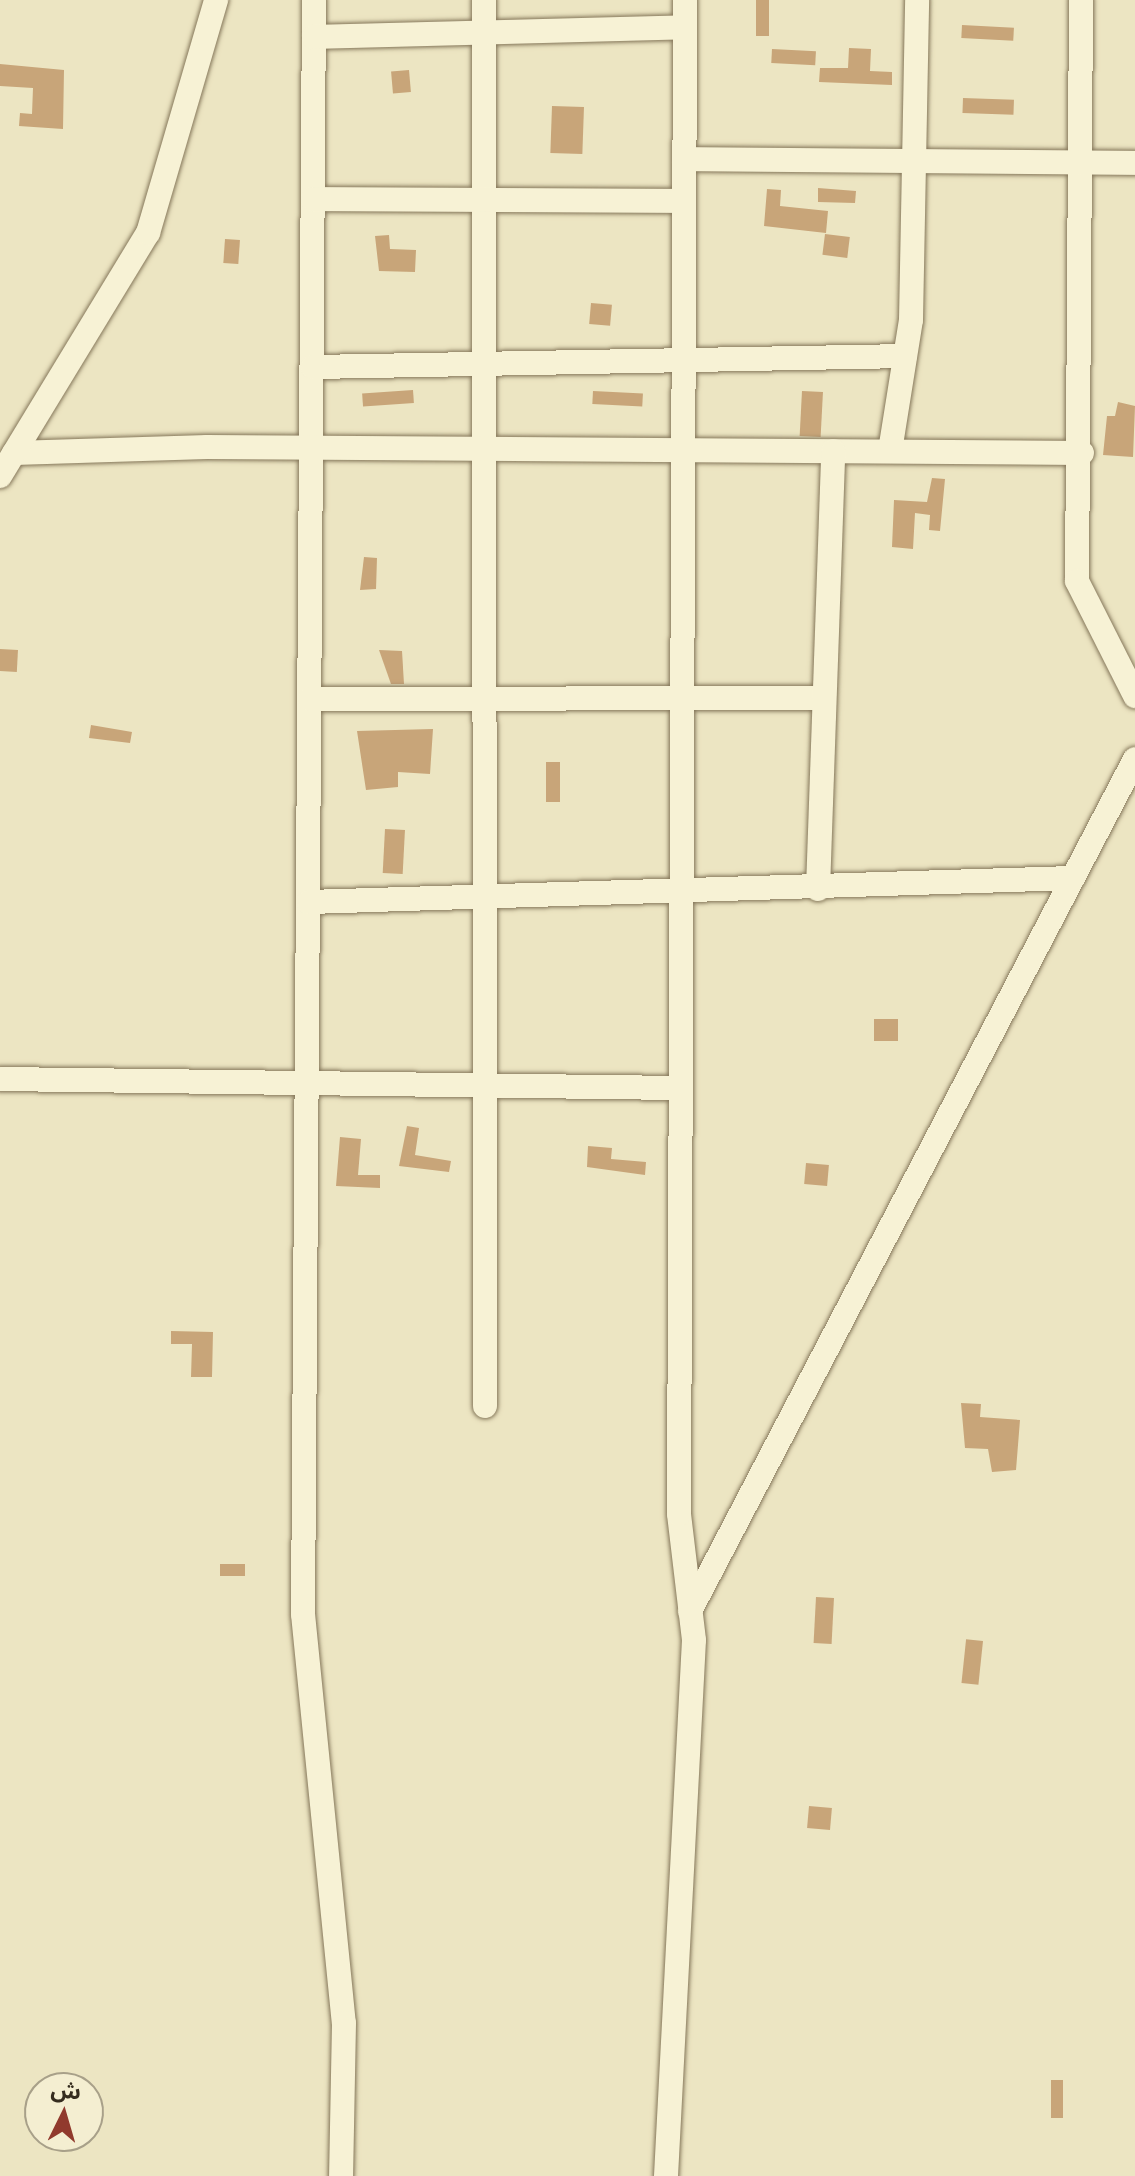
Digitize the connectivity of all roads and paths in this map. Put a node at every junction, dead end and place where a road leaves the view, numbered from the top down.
1 (216, 0) edge
2 (314, 0) edge
3 (484, 0) edge
4 (685, 0) edge
5 (917, 0) edge
6 (1081, 0) edge
7 (685, 27) junction
8 (484, 32) junction
9 (314, 37) junction
10 (684, 159) junction
11 (914, 161) junction
12 (1078, 162) junction
13 (1135, 163) edge
14 (313, 199) junction
15 (484, 200) junction
16 (683, 201) junction
17 (905, 356) junction
18 (682, 360) junction
19 (484, 364) junction
20 (313, 367) junction
21 (312, 448) junction
22 (681, 449) junction
23 (484, 450) junction
24 (833, 451) junction
25 (890, 451) junction
26 (14, 453) junction
27 (1082, 453) junction
28 (0, 476) edge
29 (1135, 696) edge
30 (484, 698) junction
31 (679, 698) junction
32 (824, 698) junction
33 (310, 699) junction
34 (1135, 759) edge
35 (1073, 878) junction
36 (818, 889) junction
37 (678, 894) junction
38 (484, 898) junction
39 (309, 902) junction
40 (0, 1079) edge
41 (307, 1083) junction
42 (484, 1086) junction
43 (678, 1088) junction
44 (485, 1406) dead end
45 (690, 1611) junction
46 (341, 2176) edge
47 (666, 2176) edge

1 - 26 street
2 - 9 street
3 - 8 street
4 - 7 street
5 - 11 street
6 - 12 street
7 - 8 street
7 - 10 street
8 - 9 street
8 - 15 street
9 - 14 street
10 - 11 street
10 - 16 street
11 - 12 street
11 - 17 street
12 - 13 street
12 - 27 street
14 - 15 street
14 - 20 street
15 - 16 street
15 - 19 street
16 - 18 street
17 - 18 street
17 - 25 street
18 - 19 street
18 - 22 street
19 - 20 street
19 - 23 street
20 - 21 street
21 - 23 street
21 - 26 street
21 - 33 street
22 - 23 street
22 - 24 street
22 - 31 street
23 - 30 street
24 - 25 street
24 - 32 street
25 - 27 street
26 - 28 street
27 - 29 street
30 - 31 street
30 - 33 street
30 - 38 street
31 - 32 street
31 - 37 street
32 - 36 street
33 - 39 street
34 - 35 street
35 - 36 street
35 - 45 street
36 - 37 street
37 - 38 street
37 - 43 street
38 - 39 street
38 - 42 street
39 - 41 street
40 - 41 street
41 - 42 street
41 - 46 street
42 - 43 street
42 - 44 street
43 - 45 street
45 - 47 street

